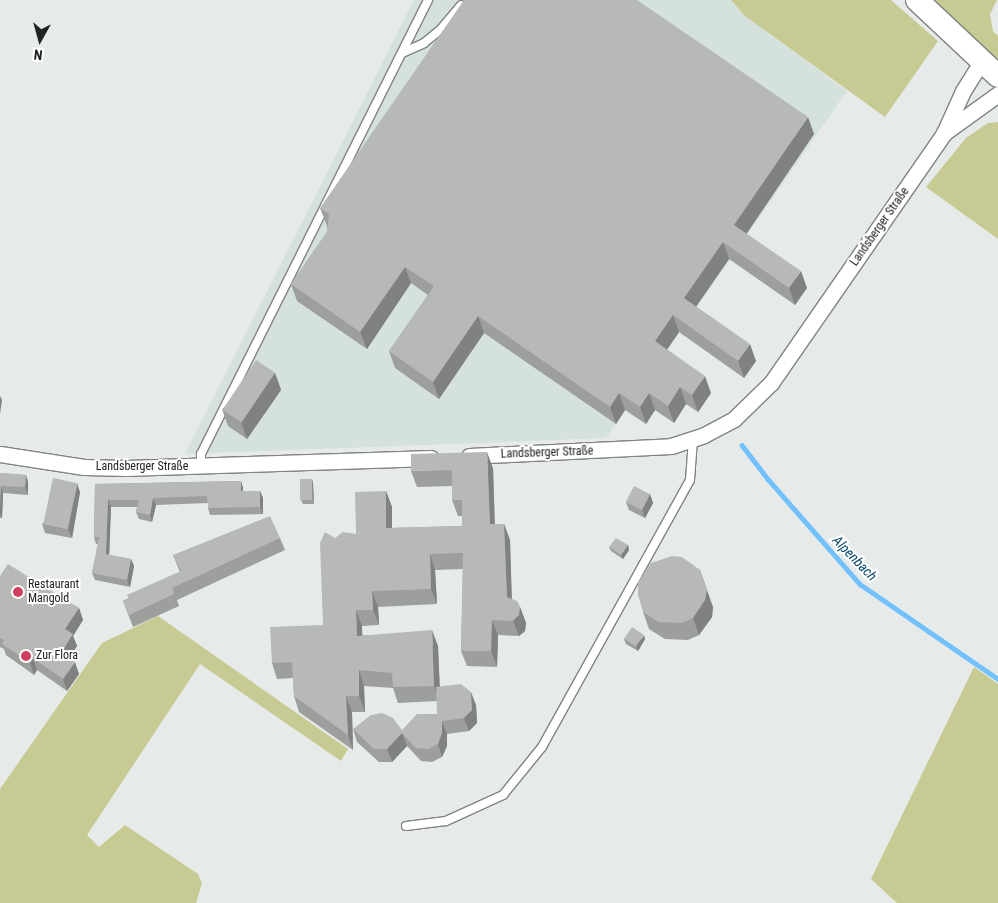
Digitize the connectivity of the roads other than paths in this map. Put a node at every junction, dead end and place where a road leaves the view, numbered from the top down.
1 (428, 0) edge
2 (918, 0) edge
3 (464, 2) edge
4 (402, 53) junction
5 (990, 68) edge
6 (998, 94) edge
7 (944, 133) junction
8 (693, 439) junction
9 (0, 454) edge
10 (201, 466) junction
11 (406, 826) dead end

1 - 4 lane
2 - 5 main road
3 - 4 lane
4 - 10 lane
5 - 7 street, Landsberger Straße
6 - 7 street, Landsberger Straße
7 - 8 street, Landsberger Straße
8 - 10 street, Landsberger Straße
8 - 11 lane
9 - 10 street, Landsberger Straße

